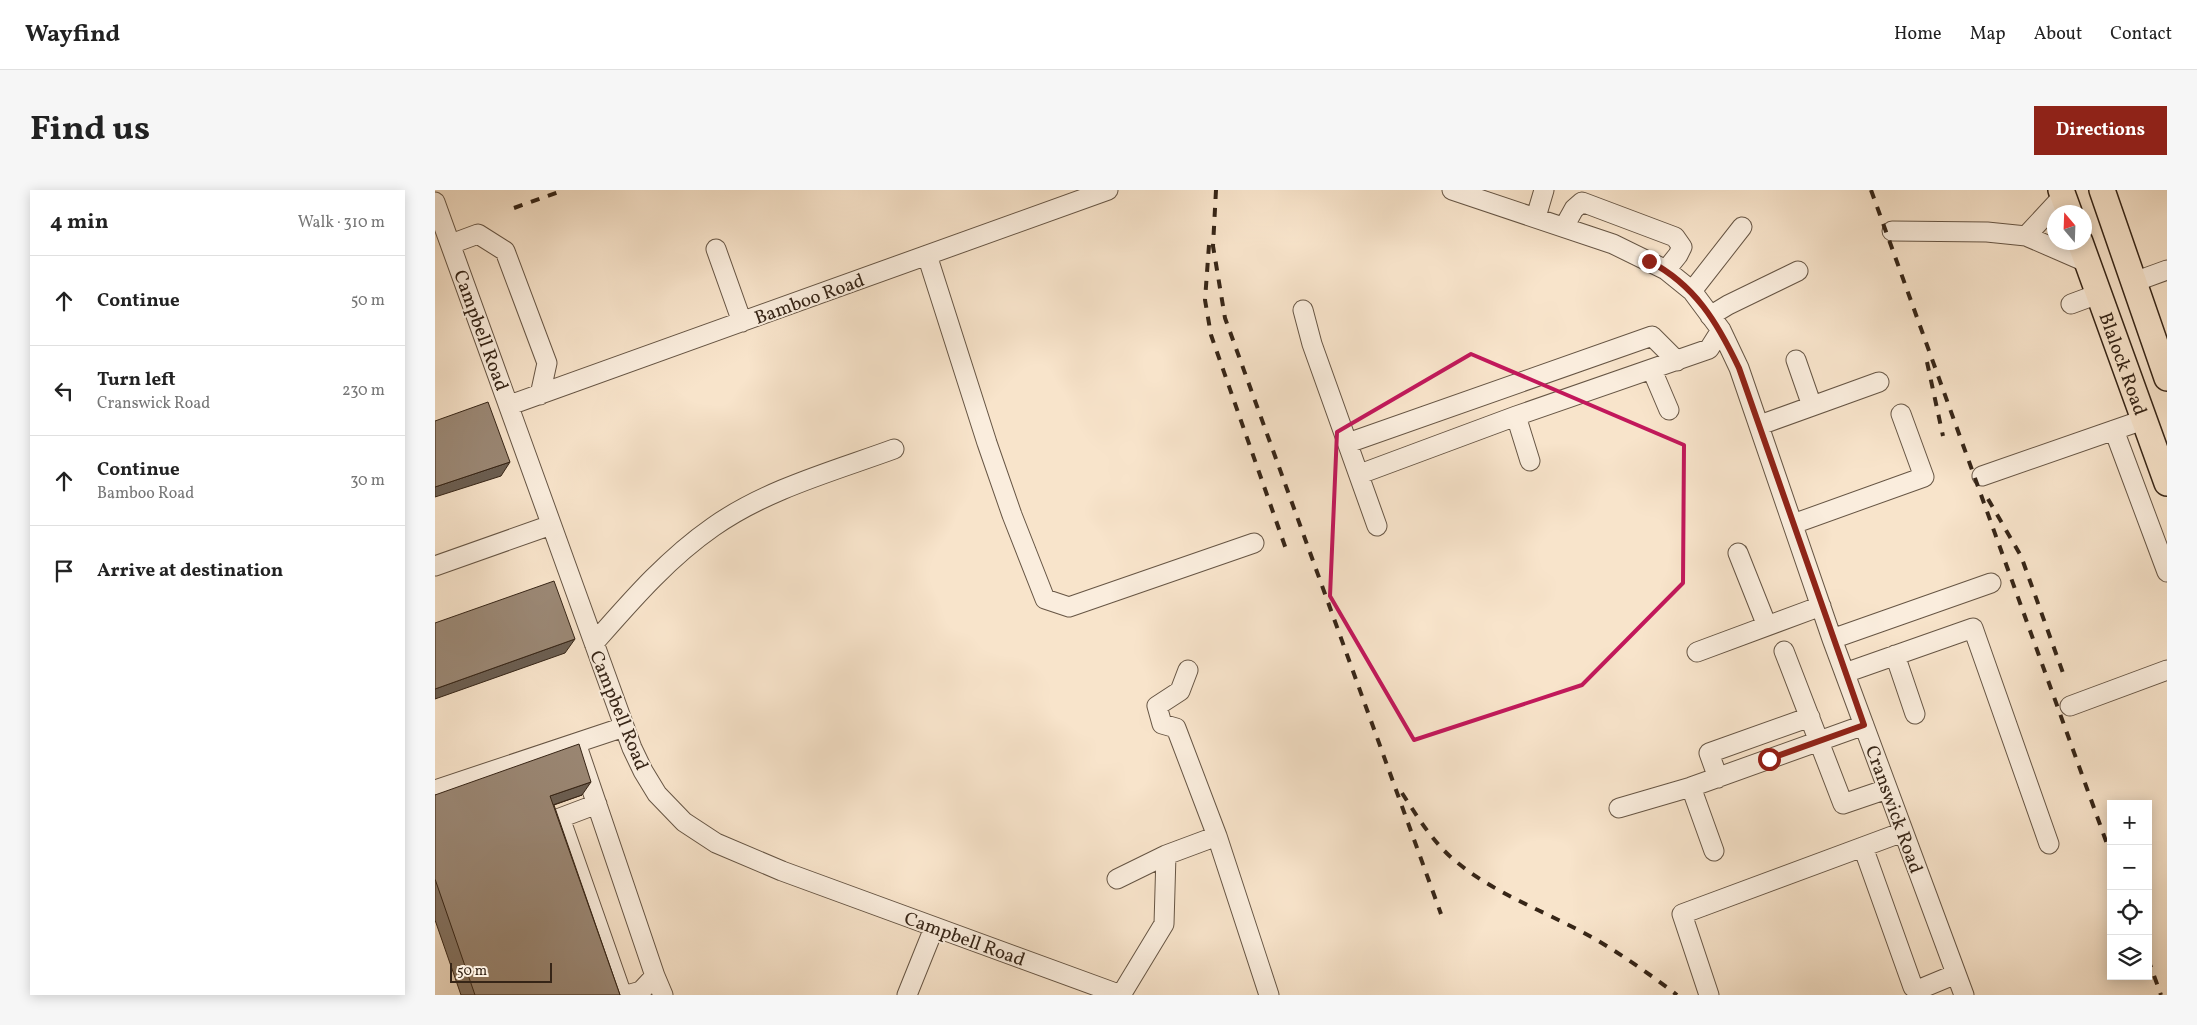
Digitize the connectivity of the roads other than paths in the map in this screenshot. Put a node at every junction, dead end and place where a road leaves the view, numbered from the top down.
1 (1108, 190) edge
2 (1452, 190) edge
3 (1544, 190) edge
4 (2102, 190) edge
5 (2064, 199) edge
6 (435, 202) edge
7 (1536, 217) junction
8 (1742, 226) dead end
9 (1564, 227) junction
10 (1892, 231) dead end
11 (2026, 236) junction
12 (451, 244) junction
13 (717, 249) dead end
14 (2083, 252) edge
15 (927, 255) junction
16 (1666, 270) junction
17 (2167, 270) edge
18 (1798, 271) dead end
19 (2134, 282) junction
20 (1692, 291) junction
21 (2098, 294) junction
22 (2071, 304) dead end
23 (1303, 310) dead end
24 (742, 322) junction
25 (1716, 323) junction
26 (1796, 360) dead end
27 (1677, 361) junction
28 (1652, 370) junction
29 (2167, 378) edge
30 (1879, 382) dead end
31 (540, 395) junction
32 (509, 406) junction
33 (1812, 406) junction
34 (1669, 410) dead end
35 (1901, 414) dead end
36 (1516, 416) junction
37 (2143, 420) junction
38 (1760, 425) junction
39 (2114, 430) junction
40 (1348, 443) junction
41 (894, 449) dead end
42 (1529, 461) dead end
43 (1360, 474) junction
44 (1982, 476) dead end
45 (2167, 483) edge
46 (1793, 524) junction
47 (551, 525) junction
48 (1377, 526) dead end
49 (1254, 543) dead end
50 (1738, 553) dead end
51 (435, 566) edge
52 (2167, 572) edge
53 (1991, 583) dead end
54 (1821, 606) junction
55 (1767, 626) junction
56 (1832, 639) junction
57 (593, 643) junction
58 (1784, 651) dead end
59 (1697, 652) dead end
60 (1895, 655) junction
61 (1188, 670) dead end
62 (2167, 670) edge
63 (1845, 673) junction
64 (2070, 706) dead end
65 (1915, 714) dead end
66 (1810, 717) junction
67 (1864, 725) junction
68 (624, 727) junction
69 (1819, 741) junction
70 (576, 743) junction
71 (1718, 778) junction
72 (1691, 787) junction
73 (1887, 789) junction
74 (435, 790) edge
75 (597, 804) junction
76 (1619, 808) dead end
77 (1903, 832) junction
78 (1217, 836) junction
79 (2049, 844) dead end
80 (1863, 847) junction
81 (1714, 851) dead end
82 (1166, 855) junction
83 (1117, 879) dead end
84 (934, 928) junction
85 (1956, 974) junction
86 (655, 976) junction
87 (622, 995) edge
88 (627, 995) edge
89 (663, 995) edge
90 (907, 995) edge
91 (1121, 995) edge
92 (1269, 995) edge
93 (1709, 995) edge
94 (1964, 995) edge

1 - 15 street, Bamboo Road
2 - 7 street
3 - 7 street
4 - 19 main road, Blalock Road
5 - 11 street
6 - 12 street, Campbell Road
7 - 9 street
8 - 20 street
9 - 16 street
9 - 16 street
10 - 11 street
11 - 14 street
12 - 31 street
12 - 32 street, Campbell Road
13 - 24 street
14 - 21 main road, Blalock Road
15 - 24 street, Bamboo Road
15 - 49 street
16 - 20 street
17 - 19 street
18 - 25 street
19 - 21 main road
19 - 29 main road, Blalock Road
20 - 25 street, Cranswick Road
21 - 22 street
21 - 37 main road, Blalock Road
23 - 40 street
24 - 31 street, Bamboo Road
25 - 27 street
25 - 38 street, Cranswick Road
26 - 33 street
27 - 28 street
27 - 40 street
28 - 34 street
28 - 36 street
30 - 33 street
31 - 32 street, Bamboo Road
32 - 47 street, Campbell Road
33 - 38 street
35 - 46 street
36 - 42 street
36 - 43 street
37 - 39 street
37 - 45 main road, Blalock Road
38 - 46 street, Cranswick Road
39 - 44 street
39 - 52 street
40 - 43 street
41 - 57 street
43 - 48 street
46 - 54 street, Cranswick Road
47 - 51 street
47 - 57 street, Campbell Road
50 - 55 street
53 - 56 street
54 - 55 street
54 - 56 street, Cranswick Road
55 - 59 street
56 - 63 street, Cranswick Road
57 - 68 street, Campbell Road
58 - 66 street
60 - 63 street
60 - 65 street
60 - 79 street
61 - 78 street
62 - 64 street
63 - 67 street, Cranswick Road
66 - 69 street
66 - 71 street
67 - 69 street
67 - 73 street, Cranswick Road
68 - 70 street
68 - 84 street, Campbell Road
69 - 71 street
69 - 73 street
70 - 74 street
70 - 75 street
71 - 72 street
72 - 76 street
72 - 81 street
73 - 77 street, Cranswick Road
75 - 86 street
75 - 87 street
77 - 80 street
77 - 85 street, Cranswick Road
78 - 82 street
78 - 92 street
80 - 85 street
80 - 93 street
82 - 83 street
82 - 91 street
84 - 90 street
84 - 91 street, Campbell Road
85 - 94 street, Cranswick Road
86 - 88 street
86 - 89 street

